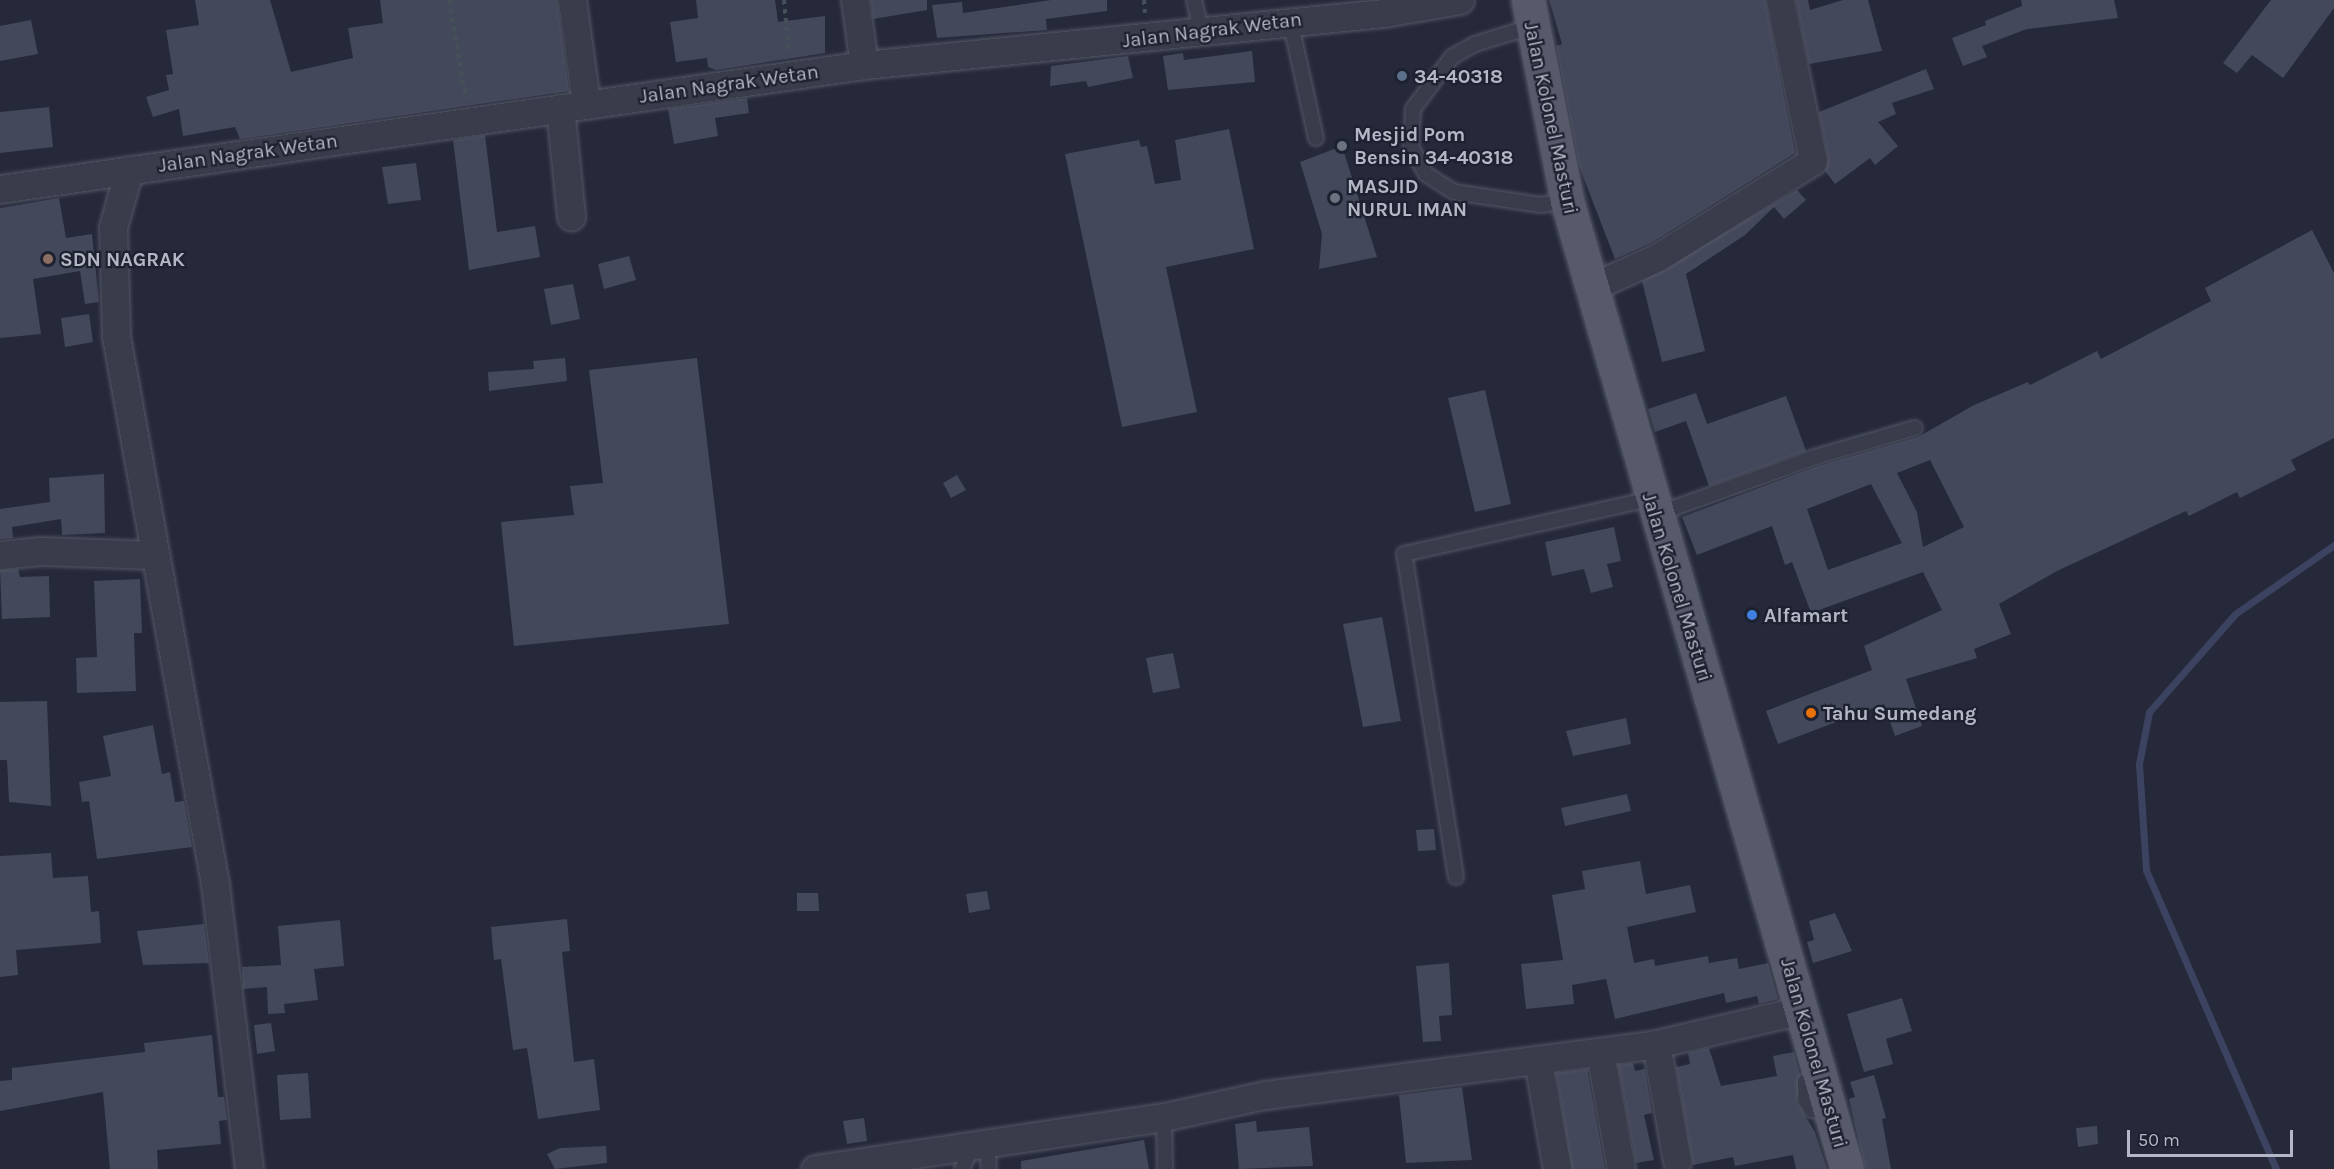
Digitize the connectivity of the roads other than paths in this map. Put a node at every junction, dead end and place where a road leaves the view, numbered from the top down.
1 (572, 0) edge
2 (855, 0) edge
3 (1194, 0) edge
4 (1460, 0) edge
5 (1780, 0) edge
6 (1529, 13) edge
7 (1290, 20) junction
8 (1201, 31) junction
9 (864, 65) junction
10 (586, 102) junction
11 (560, 108) junction
12 (1316, 138) dead end
13 (129, 170) junction
14 (0, 189) edge
15 (1567, 201) junction
16 (572, 216) dead end
17 (1592, 287) junction
18 (1914, 428) dead end
19 (1653, 507) junction
20 (0, 555) edge
21 (154, 555) junction
22 (1456, 877) dead end
23 (1802, 1010) junction
24 (1656, 1044) junction
25 (1600, 1052) junction
26 (1538, 1061) junction
27 (1164, 1117) junction
28 (980, 1143) junction
29 (1677, 1161) dead end
30 (249, 1169) edge
31 (814, 1169) edge
32 (962, 1169) edge
33 (989, 1169) edge
34 (1166, 1169) edge
35 (1557, 1169) edge
36 (1621, 1169) edge
37 (1847, 1169) edge

1 - 10 street
2 - 9 street
3 - 8 lane
4 - 7 street, Jalan Nagrak Wetan
5 - 17 street
6 - 15 main road, Jalan Kolonel Masturi
6 - 15 lane
7 - 8 street, Jalan Nagrak Wetan
7 - 12 lane
8 - 9 street, Jalan Nagrak Wetan
9 - 10 street, Jalan Nagrak Wetan
10 - 11 street, Jalan Nagrak Wetan
11 - 13 street, Jalan Nagrak Wetan
11 - 16 street
13 - 14 street, Jalan Nagrak Wetan
13 - 21 street
15 - 17 main road, Jalan Kolonel Masturi
17 - 19 main road, Jalan Kolonel Masturi
18 - 19 lane
19 - 22 lane
19 - 23 main road, Jalan Kolonel Masturi
20 - 21 street
21 - 30 street
23 - 24 street
23 - 37 main road, Jalan Kolonel Masturi
24 - 25 street
24 - 29 street
25 - 26 street
25 - 36 street
26 - 27 street
26 - 35 street
27 - 28 street
27 - 34 lane
28 - 31 street
28 - 32 lane
28 - 33 lane

